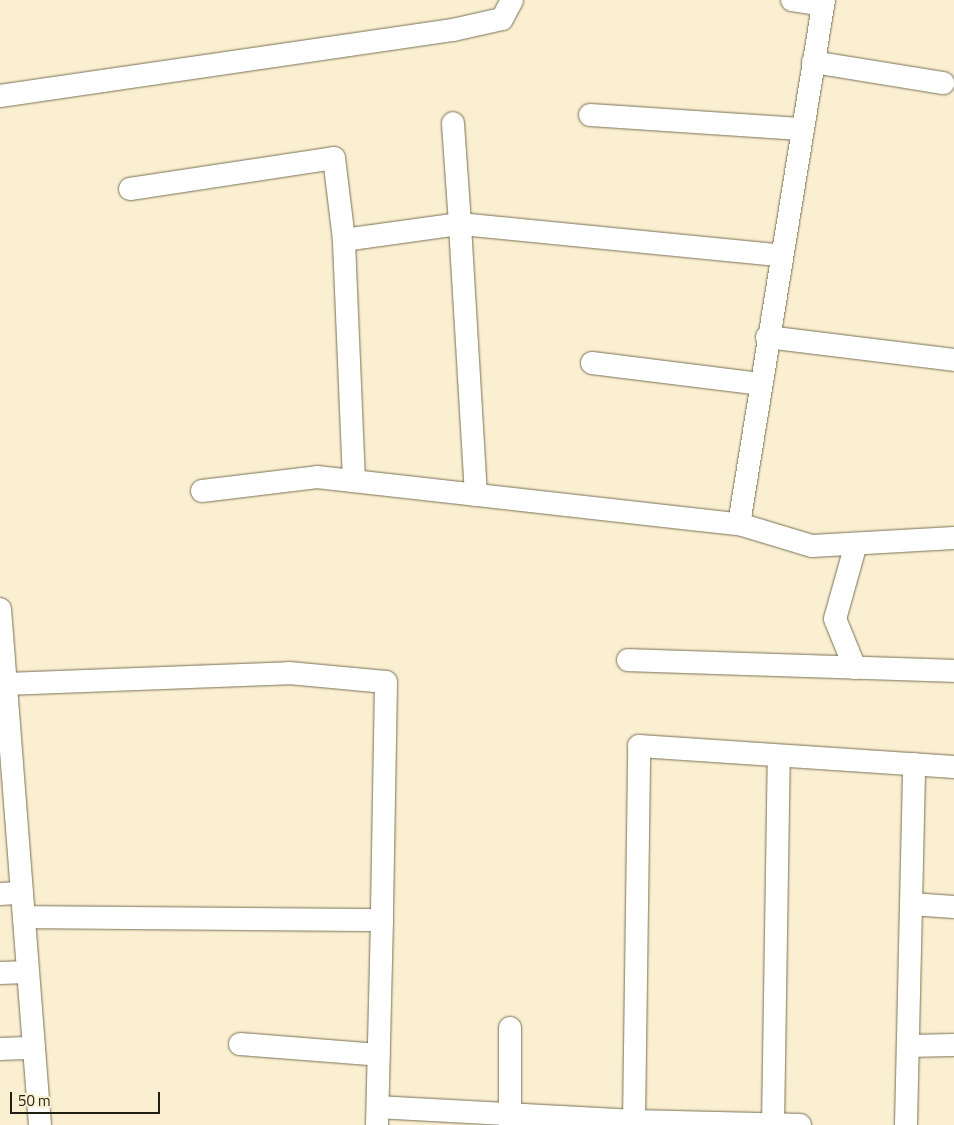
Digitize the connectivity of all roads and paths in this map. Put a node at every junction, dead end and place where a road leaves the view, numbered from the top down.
1 (512, 0) edge
2 (792, 0) edge
3 (824, 3) edge
4 (813, 62) junction
5 (943, 83) dead end
6 (0, 96) edge
7 (590, 115) dead end
8 (453, 122) dead end
9 (802, 129) junction
10 (130, 188) dead end
11 (460, 224) junction
12 (344, 240) junction
13 (779, 255) junction
14 (767, 337) junction
15 (954, 360) edge
16 (592, 363) dead end
17 (760, 384) junction
18 (354, 481) junction
19 (202, 491) dead end
20 (476, 495) junction
21 (739, 524) junction
22 (954, 538) edge
23 (856, 544) junction
24 (0, 609) edge
25 (628, 660) dead end
26 (855, 668) junction
27 (954, 671) edge
28 (6, 684) junction
29 (779, 756) junction
30 (914, 764) junction
31 (954, 767) edge
32 (0, 894) edge
33 (22, 894) junction
34 (911, 904) junction
35 (954, 907) edge
36 (24, 917) junction
37 (382, 920) junction
38 (28, 972) junction
39 (0, 973) edge
40 (510, 1028) dead end
41 (240, 1044) dead end
42 (954, 1045) edge
43 (908, 1046) junction
44 (34, 1048) junction
45 (0, 1049) edge
46 (379, 1055) junction
47 (378, 1116) edge
48 (510, 1120) edge
49 (634, 1121) junction
50 (40, 1125) edge
51 (773, 1125) edge
52 (800, 1125) edge
53 (906, 1125) edge

1 - 6 street
2 - 3 street
3 - 4 street
4 - 5 street
4 - 9 street
7 - 9 street
8 - 11 street
9 - 13 street
10 - 12 street
11 - 12 street
11 - 13 street
11 - 20 street
12 - 18 street
13 - 14 street
14 - 15 street
14 - 17 street
16 - 17 street
17 - 21 street
18 - 19 street
18 - 20 street
20 - 21 street
21 - 23 street
22 - 23 street
23 - 26 street
24 - 28 street
25 - 26 street
26 - 27 street
28 - 33 street
28 - 37 street
29 - 30 street
29 - 49 street
29 - 51 street
30 - 31 street
30 - 34 street
32 - 33 street
33 - 36 street
34 - 35 street
34 - 43 street
36 - 37 street
36 - 38 street
37 - 46 street
38 - 39 street
38 - 44 street
40 - 48 street
41 - 46 street
42 - 43 street
43 - 53 street
44 - 45 street
44 - 50 street
46 - 47 street
47 - 48 street
48 - 49 street
49 - 51 street
51 - 52 street

